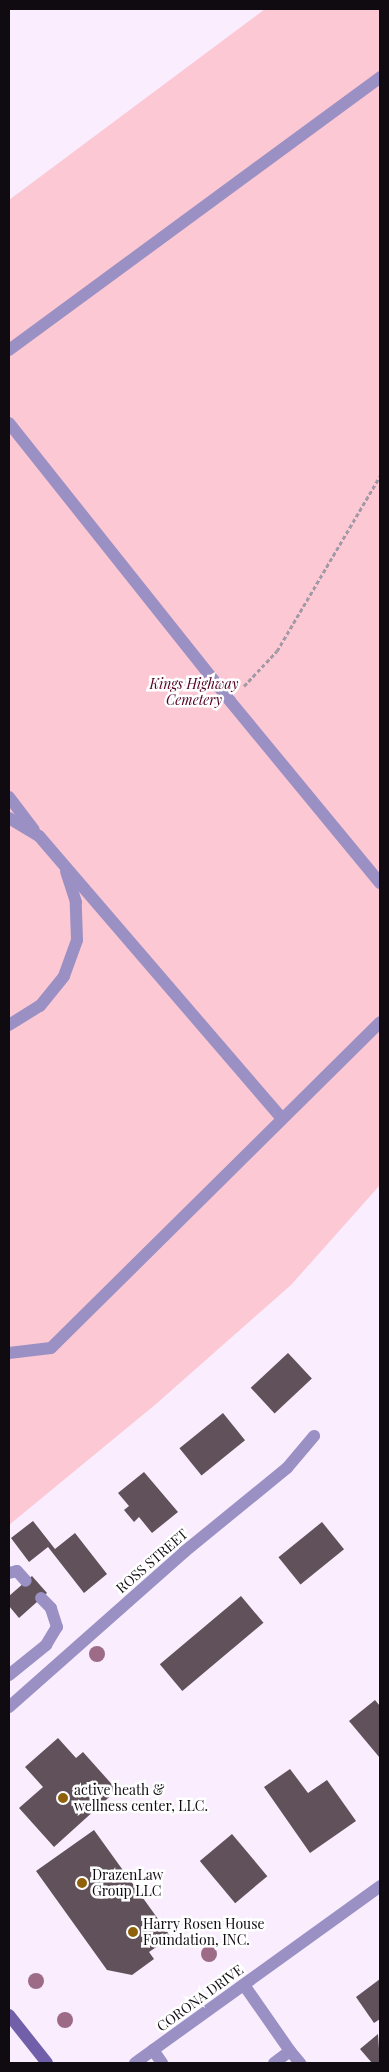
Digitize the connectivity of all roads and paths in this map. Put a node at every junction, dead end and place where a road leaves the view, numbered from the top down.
1 (380, 77) edge
2 (9, 350) edge
3 (9, 422) edge
4 (380, 476) edge
5 (230, 701) junction
6 (9, 797) edge
7 (9, 818) edge
8 (39, 836) junction
9 (64, 865) junction
10 (380, 883) edge
11 (380, 1022) edge
12 (9, 1025) edge
13 (282, 1119) junction
14 (9, 1353) edge
15 (314, 1436) dead end
16 (9, 1573) edge
17 (26, 1581) dead end
18 (41, 1598) dead end
19 (9, 1675) edge
20 (9, 1707) edge
21 (380, 1886) edge
22 (244, 1985) junction
23 (9, 2015) edge
24 (153, 2050) junction
25 (290, 2051) junction
26 (47, 2063) edge
27 (135, 2063) edge
28 (162, 2063) edge
29 (274, 2063) edge
30 (300, 2063) edge

1 - 2 street
3 - 5 street
4 - 5 path
5 - 10 street
6 - 8 street
7 - 8 street
8 - 9 street
9 - 12 street
9 - 13 street
11 - 13 street
13 - 14 street
15 - 20 street, ROSS STREET
16 - 17 street
18 - 19 street
21 - 22 street, CORONA DRIVE
22 - 24 street, CORONA DRIVE
22 - 25 street
23 - 26 main road
24 - 27 street, CORONA DRIVE
24 - 28 street
25 - 29 street
25 - 30 street

